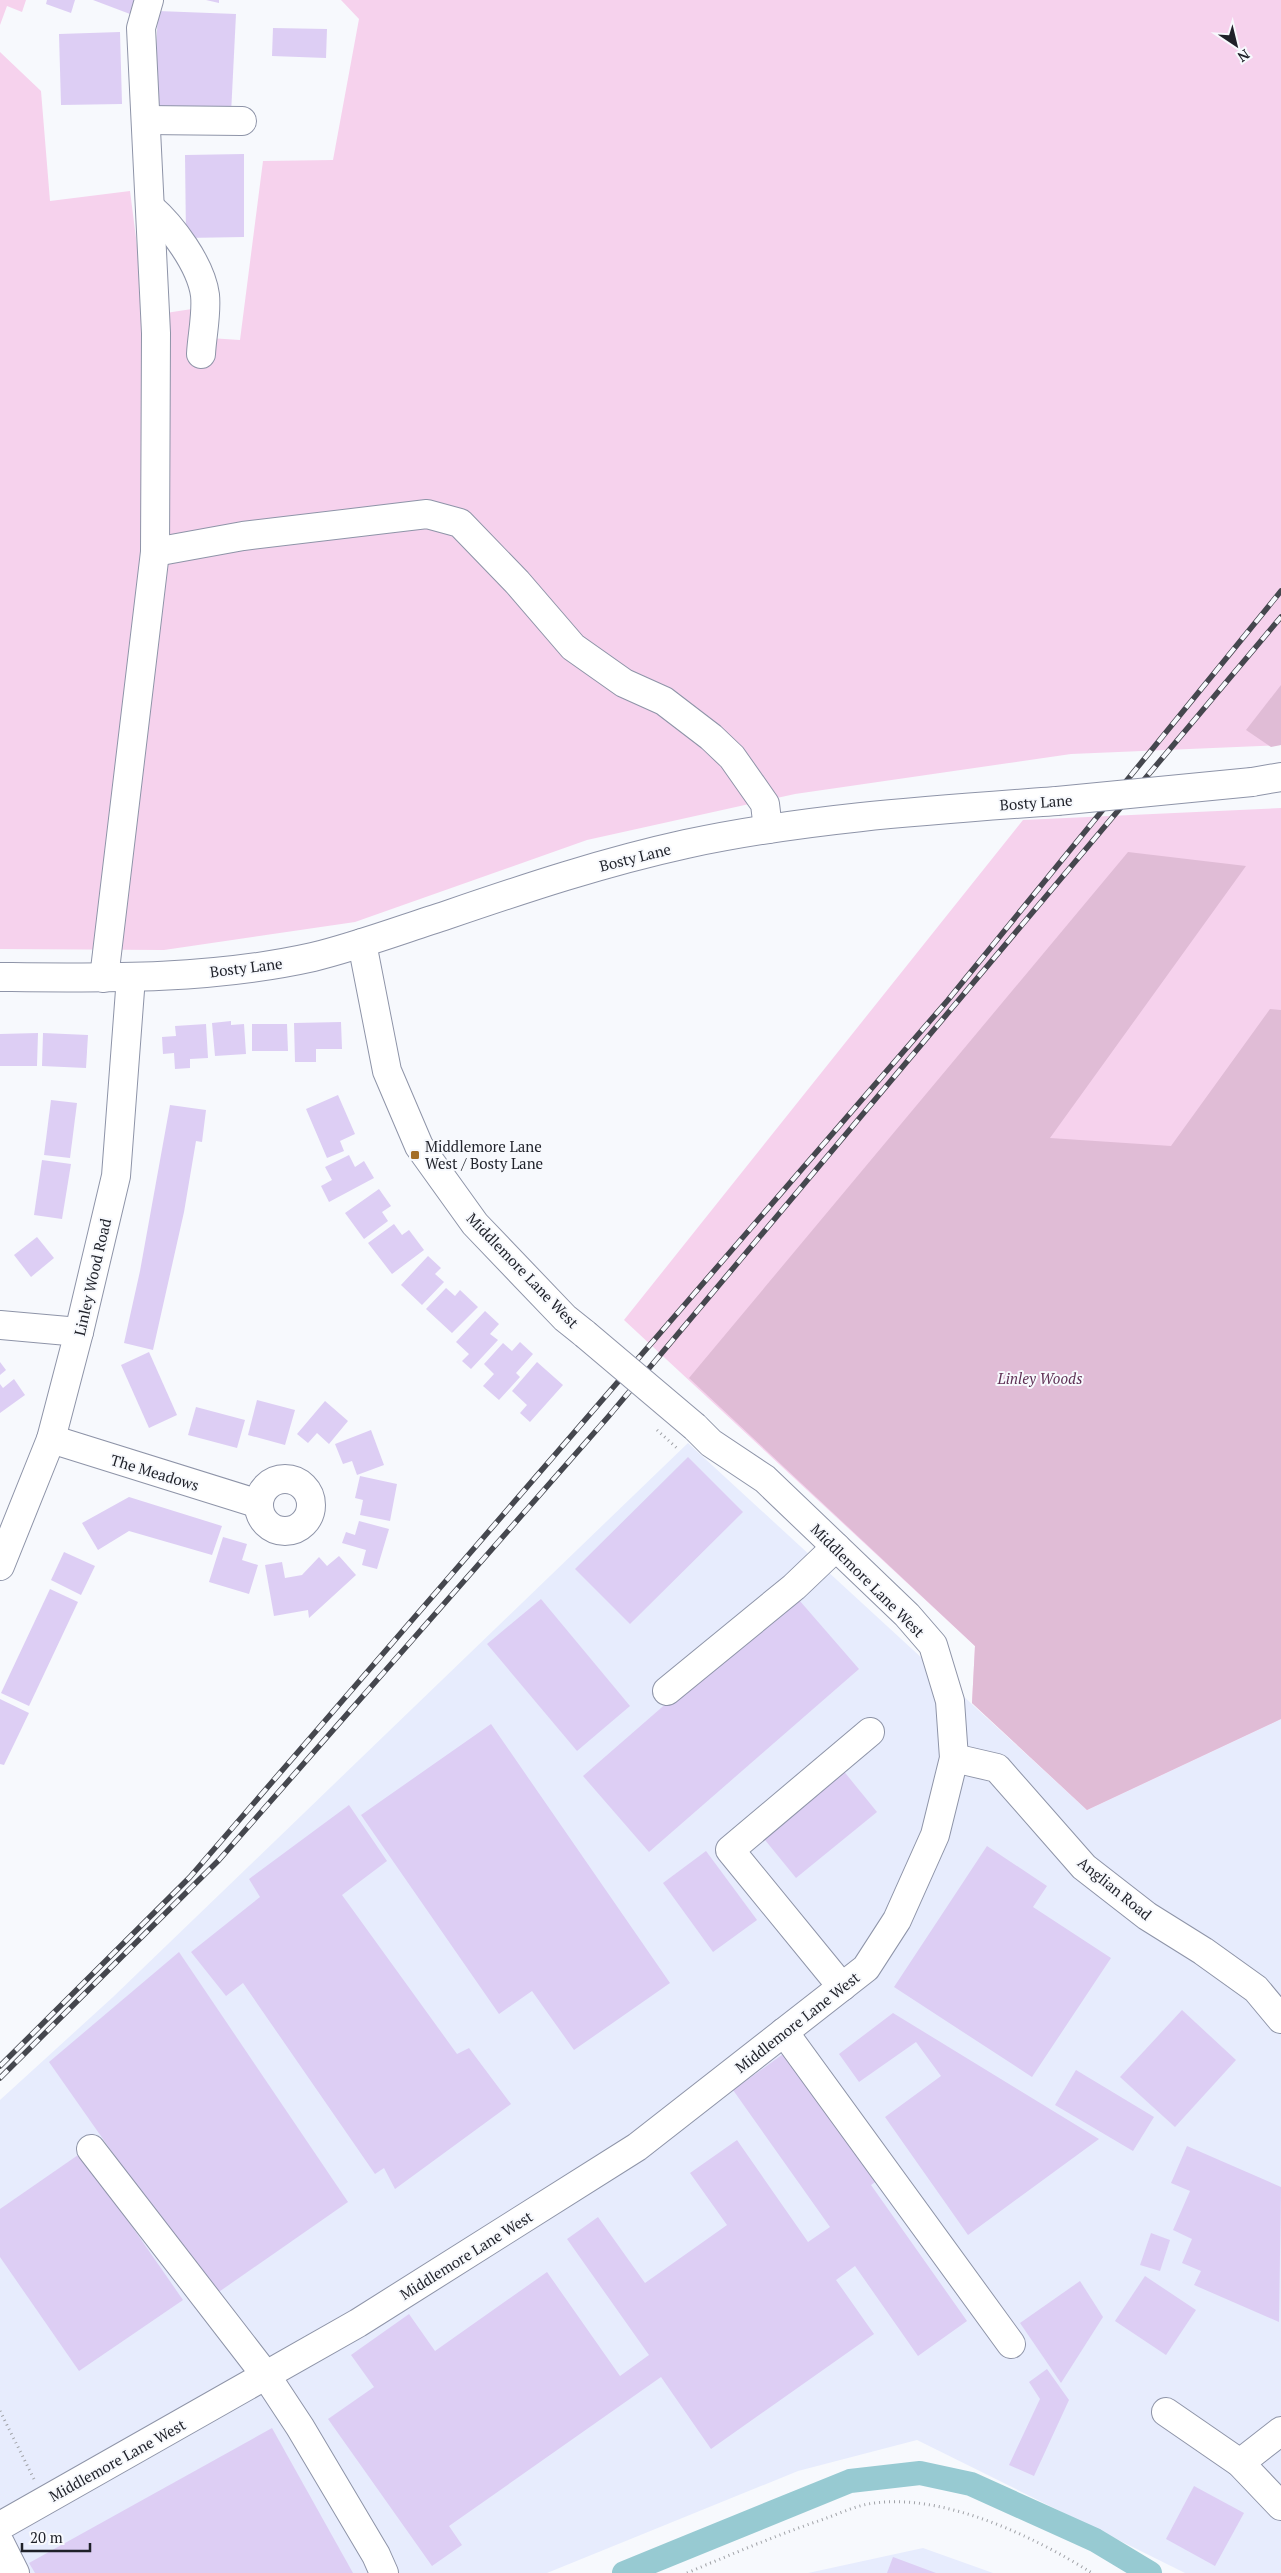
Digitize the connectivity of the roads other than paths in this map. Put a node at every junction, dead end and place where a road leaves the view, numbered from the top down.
1 (149, 0) edge
2 (146, 120) junction
3 (242, 121) dead end
4 (150, 207) junction
5 (201, 354) dead end
6 (155, 552) junction
7 (1281, 778) edge
8 (768, 829) junction
9 (362, 943) junction
10 (0, 977) edge
11 (131, 977) junction
12 (104, 978) junction
13 (0, 1325) edge
14 (79, 1332) junction
15 (51, 1439) junction
16 (259, 1504) dead end
17 (836, 1547) junction
18 (0, 1566) edge
19 (667, 1691) dead end
20 (870, 1732) dead end
21 (954, 1758) junction
22 (842, 1987) junction
23 (1281, 2019) edge
24 (784, 2032) junction
25 (91, 2149) dead end
26 (1011, 2344) dead end
27 (267, 2377) junction
28 (1166, 2412) dead end
29 (1281, 2431) edge
30 (1240, 2463) junction
31 (1281, 2506) edge
32 (0, 2526) edge
33 (0, 2543) edge
34 (15, 2573) edge
35 (384, 2573) edge

1 - 2 street
2 - 3 street
2 - 4 street
4 - 5 street
4 - 6 street
6 - 8 street
6 - 12 street
7 - 8 street, Bosty Lane, bridge
8 - 9 street, Bosty Lane
9 - 11 street, Bosty Lane
9 - 17 street, Middlemore Lane West, bridge
10 - 12 street, Bosty Lane
11 - 12 street, Bosty Lane
11 - 14 street, Linley Wood Road
13 - 14 street
14 - 15 street, Linley Wood Road
15 - 16 street, The Meadows
15 - 18 street, Linley Wood Road
17 - 19 street
17 - 21 street, Middlemore Lane West
20 - 22 street
21 - 22 street, Middlemore Lane West
21 - 23 street, Anglian Road
22 - 24 street, Middlemore Lane West
24 - 26 street
24 - 27 street, Middlemore Lane West
25 - 27 street
27 - 32 street, Middlemore Lane West
27 - 35 street
28 - 30 street
29 - 30 street
30 - 31 street
33 - 34 street

